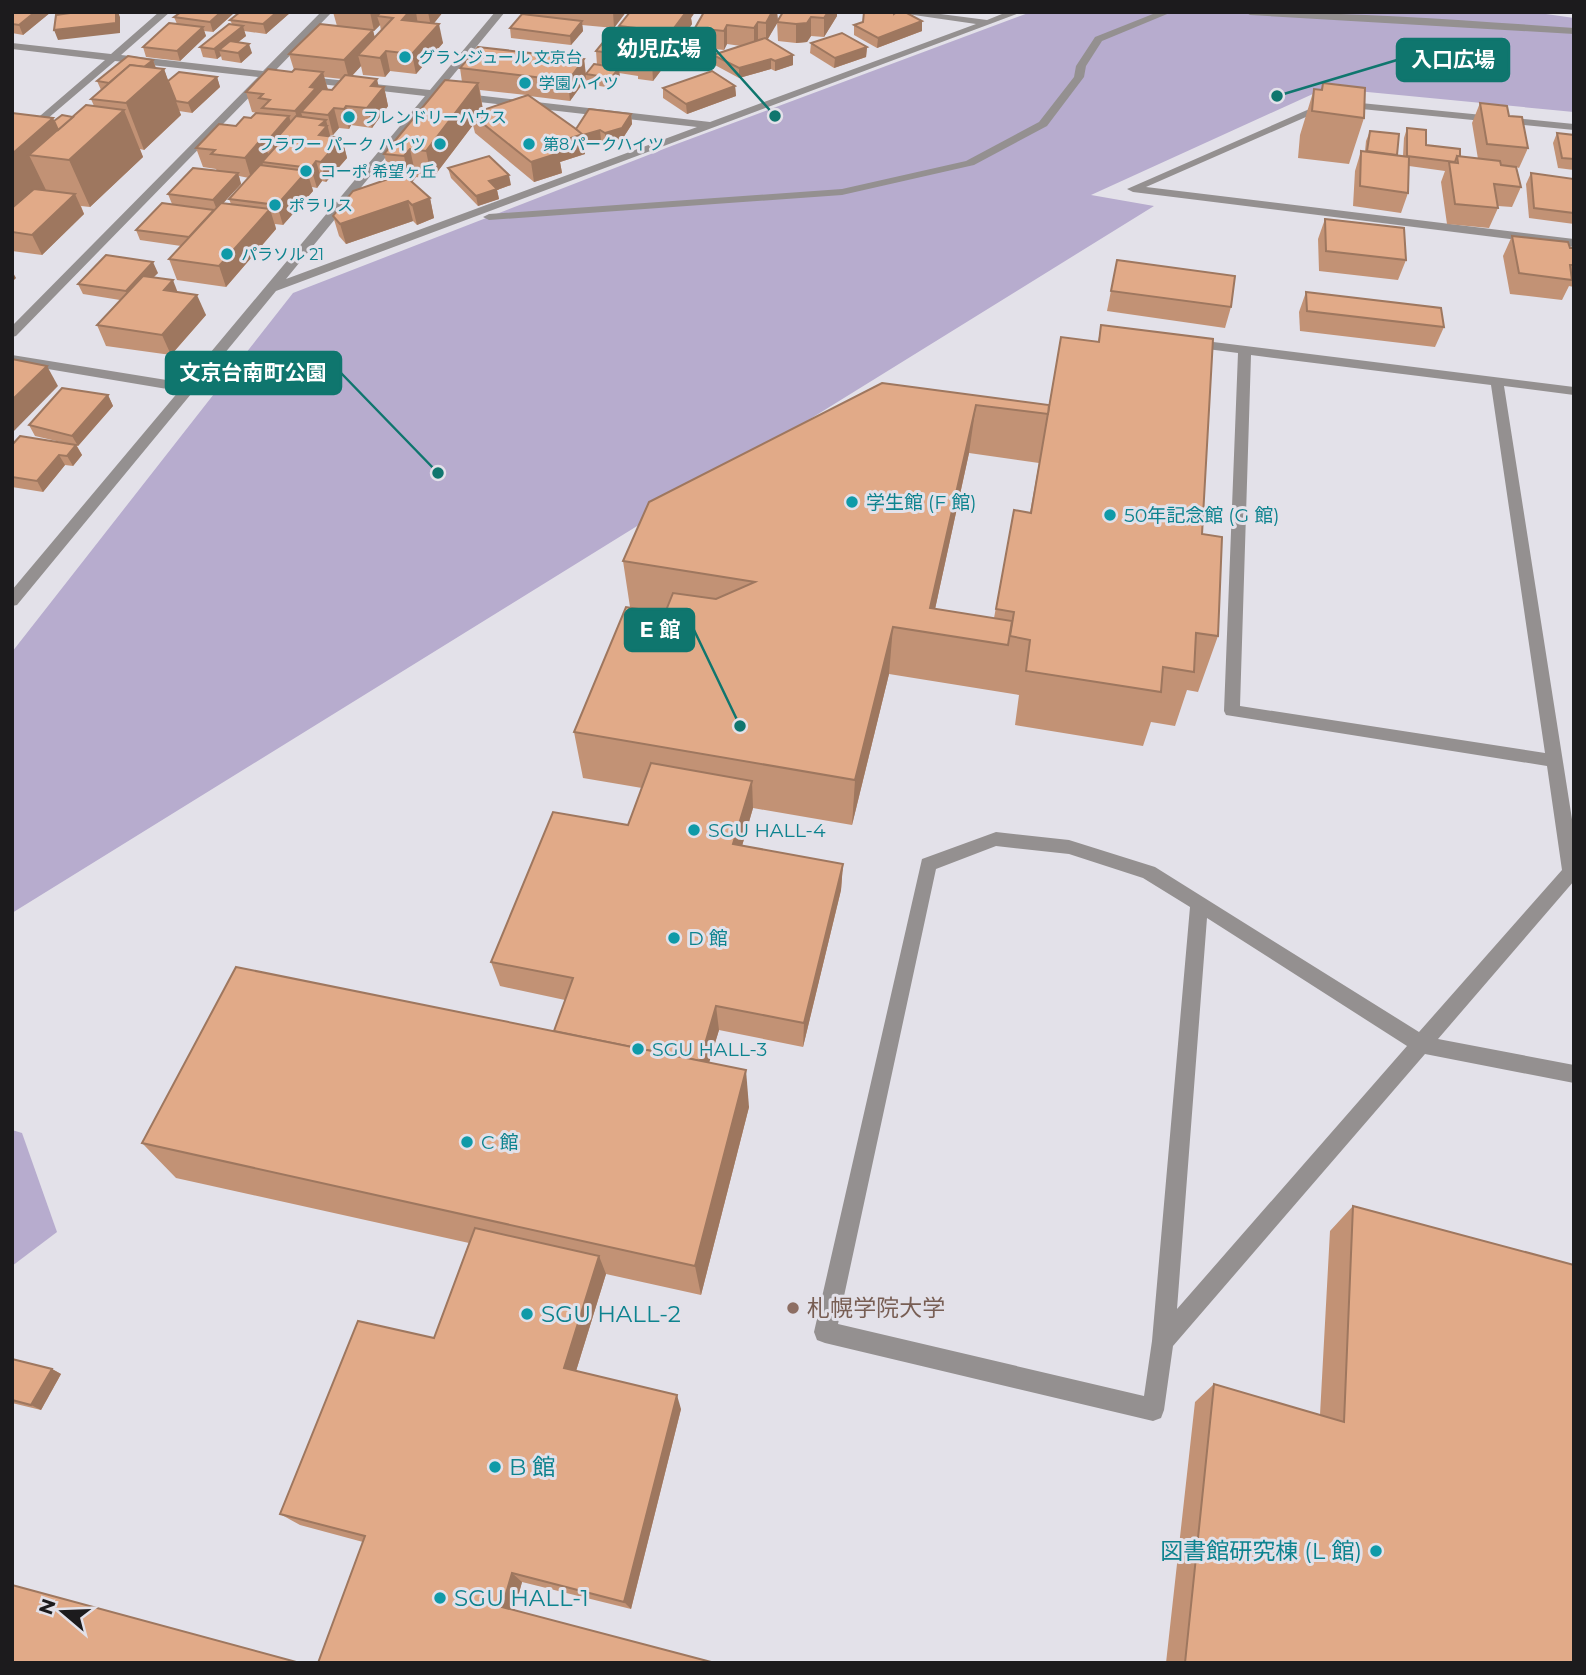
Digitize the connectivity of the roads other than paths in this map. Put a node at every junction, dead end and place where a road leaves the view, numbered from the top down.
1 (165, 12) edge
2 (327, 12) edge
3 (500, 12) edge
4 (898, 12) edge
5 (1017, 12) edge
6 (1167, 12) edge
7 (1250, 12) edge
8 (991, 22) junction
9 (1574, 31) edge
10 (12, 46) edge
11 (113, 58) junction
12 (265, 75) junction
13 (432, 95) junction
14 (714, 126) junction
15 (1574, 127) edge
16 (12, 146) edge
17 (489, 217) dead end
18 (1574, 243) edge
19 (270, 289) junction
20 (12, 333) edge
21 (1179, 342) edge
22 (1245, 350) junction
23 (12, 359) edge
24 (1497, 382) junction
25 (188, 387) junction
26 (1574, 391) edge
27 (12, 601) edge
28 (1554, 761) junction
29 (1199, 903) junction
30 (1421, 1044) junction
31 (1574, 1074) edge
32 (1163, 1340) junction

1 - 11 street
2 - 12 street
3 - 13 street
4 - 8 street
5 - 8 street
6 - 17 street
7 - 9 street
8 - 14 street
10 - 11 street
11 - 12 street
11 - 16 street
12 - 13 street
12 - 20 street
13 - 14 street
13 - 19 street
14 - 19 street
15 - 18 street
19 - 25 street
21 - 22 street
22 - 24 street
22 - 28 street
23 - 25 street
24 - 26 street
24 - 28 street
25 - 27 street
28 - 30 street
29 - 30 street
29 - 32 street
29 - 32 street
30 - 31 street
30 - 32 street

